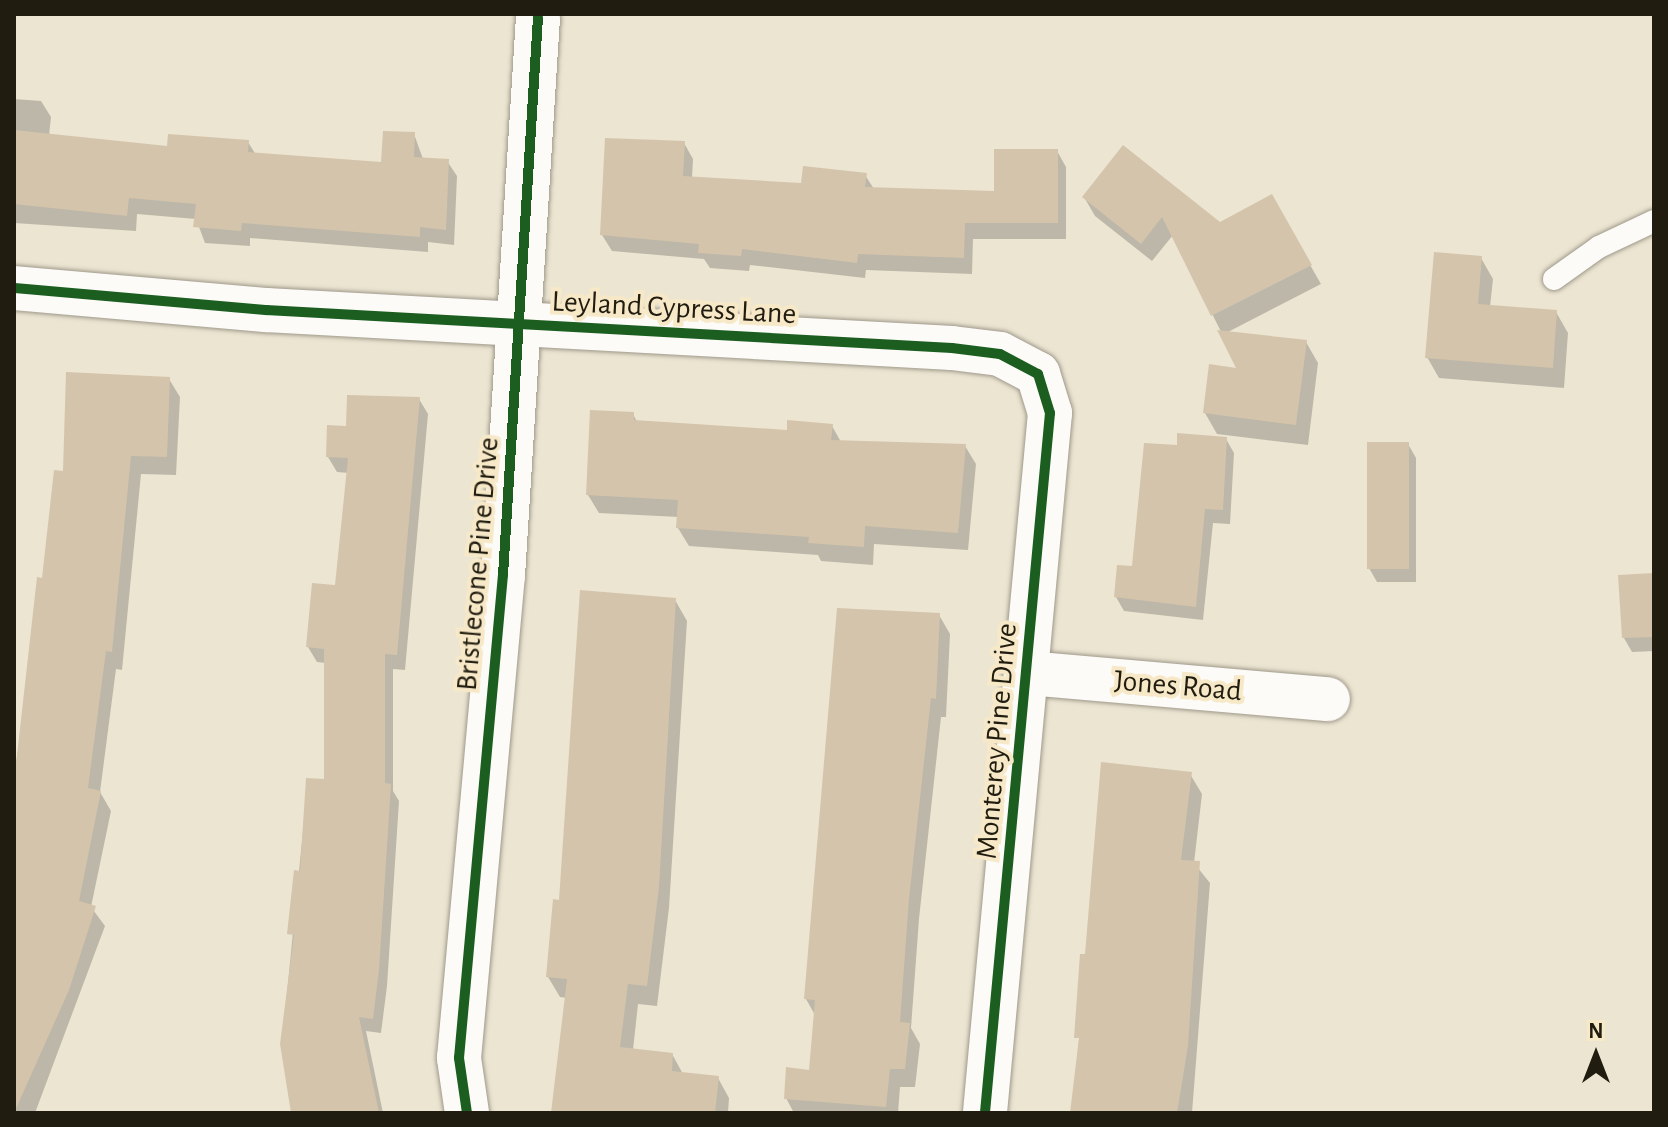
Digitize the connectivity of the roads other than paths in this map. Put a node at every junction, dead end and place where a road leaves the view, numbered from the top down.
1 (538, 17) dead end
2 (1654, 221) edge
3 (1554, 279) dead end
4 (14, 288) edge
5 (520, 323) junction
6 (1038, 374) joint
7 (1028, 673) junction
8 (1328, 699) dead end
9 (467, 1113) edge
10 (985, 1113) edge

1 - 5 street, Bristlecone Pine Drive
2 - 3 lane
4 - 5 street, Leyland Cypress Lane
5 - 6 street, Leyland Cypress Lane
5 - 9 street, Bristlecone Pine Drive
6 - 7 street, Monterey Pine Drive
7 - 8 street, Jones Road
7 - 10 street, Monterey Pine Drive

